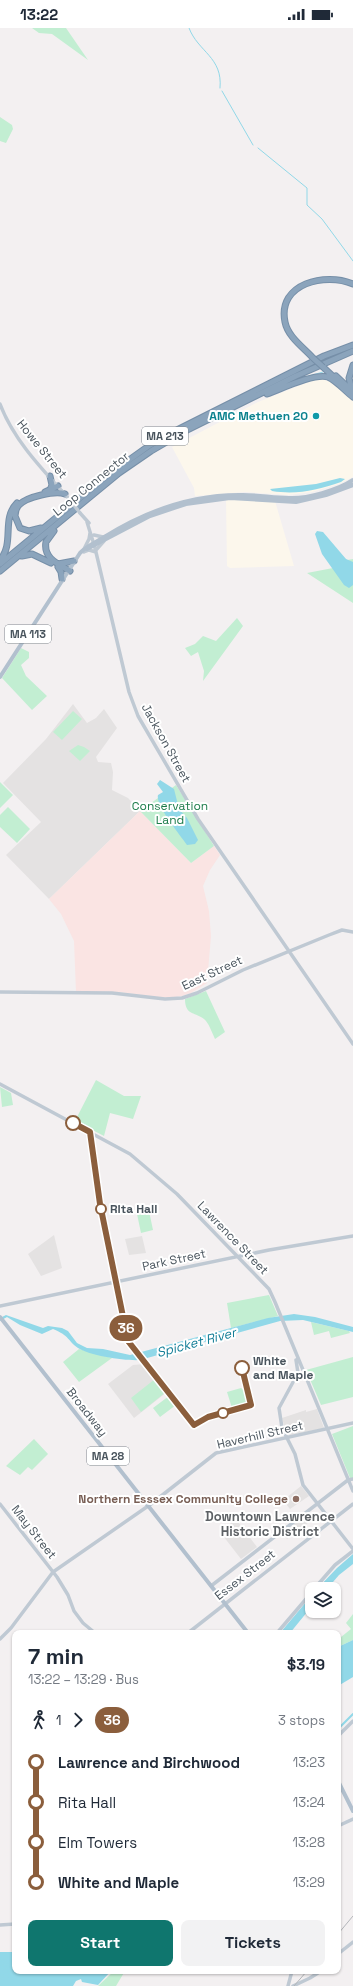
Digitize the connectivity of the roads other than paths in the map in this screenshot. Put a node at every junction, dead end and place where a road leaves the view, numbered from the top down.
1 (353, 284) edge
2 (353, 287) edge
3 (353, 342) edge
4 (353, 345) edge
5 (353, 351) edge
6 (330, 354) junction
7 (315, 357) junction
8 (353, 365) edge
9 (324, 366) junction
10 (353, 392) edge
11 (353, 396) edge
12 (247, 401) junction
13 (0, 404) edge
14 (50, 476) junction
15 (353, 480) edge
16 (353, 485) edge
17 (58, 486) junction
18 (52, 491) junction
19 (65, 494) junction
20 (69, 514) junction
21 (56, 517) junction
22 (87, 522) junction
23 (90, 530) junction
24 (94, 535) junction
25 (104, 539) junction
26 (95, 546) junction
27 (83, 551) junction
28 (0, 560) edge
29 (74, 561) junction
30 (0, 564) edge
31 (8, 565) junction
32 (57, 565) junction
33 (68, 571) junction
34 (0, 572) edge
35 (62, 579) junction
36 (56, 591) junction
37 (0, 677) edge
38 (353, 932) edge
39 (288, 951) junction
40 (0, 992) edge
41 (353, 1044) edge
42 (0, 1084) edge
43 (353, 1236) edge
44 (238, 1256) junction
45 (0, 1306) edge
46 (0, 1317) edge
47 (295, 1351) junction
48 (306, 1377) junction
49 (295, 1378) junction
50 (353, 1423) edge
51 (328, 1430) junction
52 (286, 1438) junction
53 (353, 1479) edge
54 (348, 1480) junction
55 (353, 1491) edge
56 (0, 1504) edge
57 (317, 1504) junction
58 (353, 1504) edge
59 (148, 1506) junction
60 (331, 1522) junction
61 (353, 1550) edge
62 (53, 1572) junction
63 (320, 1582) edge
64 (211, 1586) junction
65 (305, 1600) edge
66 (224, 1603) junction
67 (92, 1630) edge
68 (192, 1630) edge
69 (246, 1630) edge
70 (280, 1630) edge
71 (0, 1639) edge
72 (353, 1721) edge
73 (341, 1733) edge
74 (341, 1787) edge
75 (353, 1811) edge
76 (353, 1818) edge
77 (341, 1824) edge
78 (0, 1924) edge
79 (12, 1924) edge
80 (353, 1942) edge
81 (341, 1952) edge
82 (291, 1974) edge
83 (316, 1974) edge
84 (288, 1986) edge
85 (293, 1986) edge

1 - 7 highway
2 - 7 highway
3 - 6 highway
4 - 6 highway, Loop Connector / MA 213
5 - 12 highway, Loop Connector / MA 213
6 - 21 highway, Loop Connector / MA 213
7 - 9 highway
8 - 10 highway
9 - 10 highway
9 - 11 highway
11 - 12 highway
12 - 20 highway, Loop Connector / MA 213
13 - 14 main road, Howe Street
14 - 17 main road, Howe Street
14 - 18 highway
15 - 25 main road, MA 113
16 - 25 main road, MA 113
17 - 18 highway
17 - 19 main road, Howe Street
18 - 19 highway
18 - 21 highway
18 - 28 highway
19 - 22 main road, Howe Street, bridge
20 - 31 highway, Loop Connector / MA 213
20 - 32 highway
21 - 30 highway, Loop Connector / MA 213
22 - 23 main road, Howe Street
22 - 24 main road, Howe Street
23 - 26 main road, Howe Street
23 - 27 main road
24 - 25 main road
24 - 26 main road, Howe Street
25 - 26 main road, MA 113
26 - 27 main road, MA 113
26 - 27 main road
26 - 39 main road, Jackson Street
27 - 29 main road, MA 113
27 - 33 main road, MA 113
29 - 32 highway
29 - 33 main road, MA 113
31 - 32 highway
31 - 34 highway, Loop Connector / MA 213
32 - 33 highway
32 - 35 highway
33 - 35 main road, MA 113
33 - 36 main road, MA 113
35 - 36 main road, MA 113
36 - 37 main road, MA 113
38 - 39 main road, East Street
39 - 40 main road, East Street
39 - 41 main road, Jackson Street
42 - 44 main road, Lawrence Street
43 - 44 main road, Park Street
44 - 45 main road, Park Street
44 - 47 main road, Lawrence Street
46 - 59 main road, Broadway / MA 28
47 - 48 main road, Lawrence Street
47 - 49 main road
48 - 49 main road
48 - 51 main road, Lawrence Street
49 - 52 main road
50 - 51 main road, Haverhill Street
51 - 52 main road, Haverhill Street
51 - 54 main road, Lawrence Street
52 - 57 main road
52 - 59 main road, Haverhill Street
53 - 54 main road
54 - 55 main road, Lawrence Street
54 - 57 main road
56 - 62 main road, May Street
57 - 60 main road
57 - 64 main road
58 - 60 main road, Essex Street
59 - 62 main road, Haverhill Street
59 - 64 main road, Broadway / MA 28
60 - 61 main road
60 - 66 main road, Essex Street
61 - 63 main road
62 - 67 main road, May Street
62 - 71 main road, Haverhill Street
64 - 66 main road, Broadway / MA 28
65 - 70 main road
66 - 68 main road, Essex Street
66 - 69 main road, Broadway / MA 28
72 - 73 main road
74 - 75 main road
76 - 77 main road
78 - 79 main road
80 - 81 main road
82 - 84 main road
83 - 85 main road

